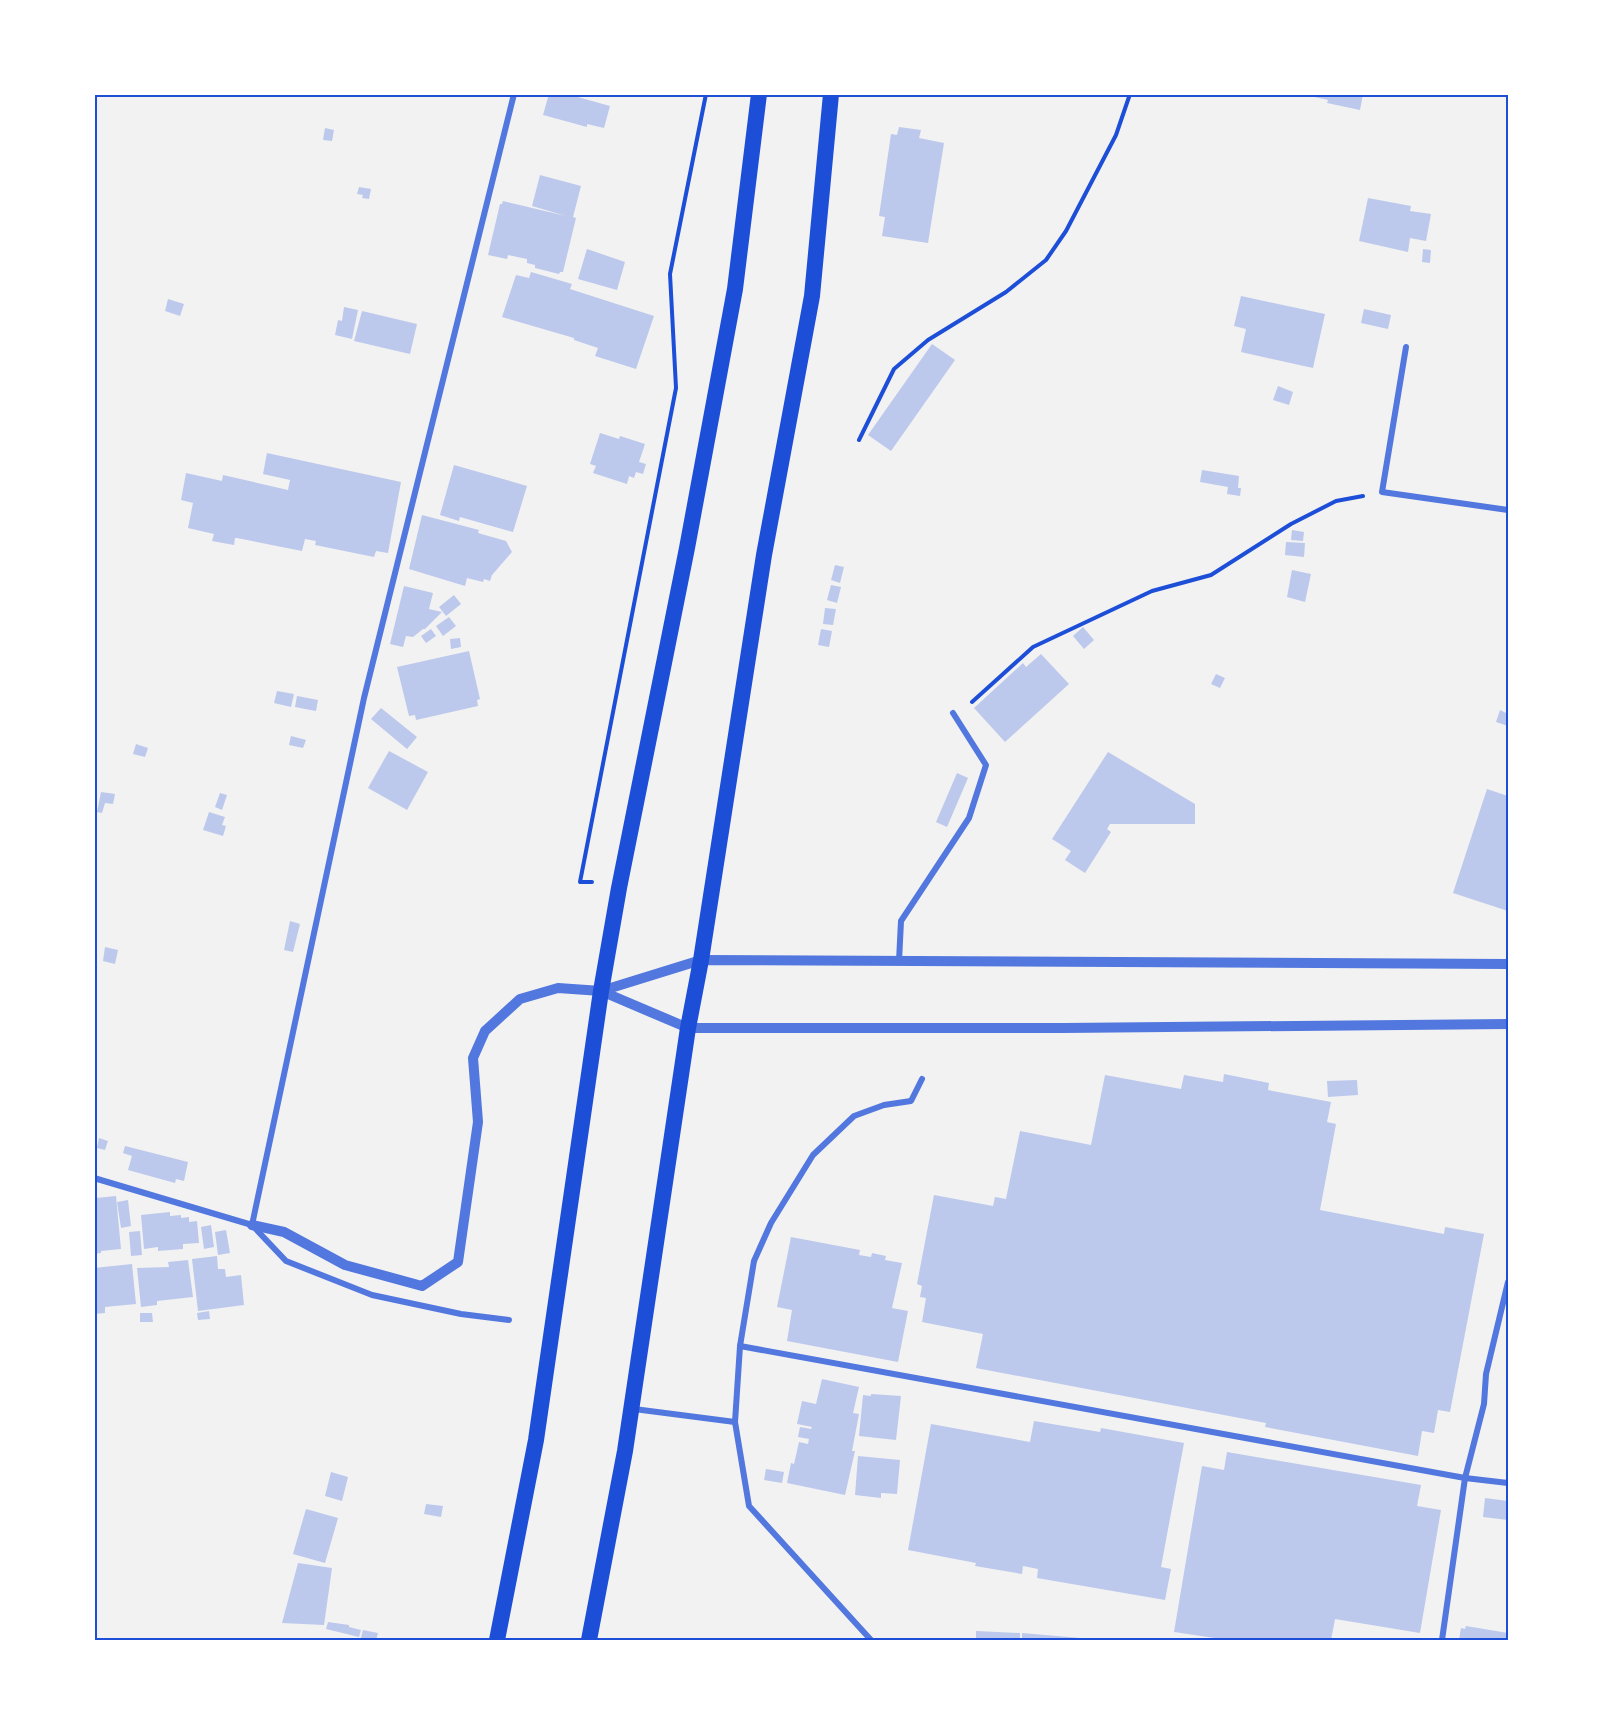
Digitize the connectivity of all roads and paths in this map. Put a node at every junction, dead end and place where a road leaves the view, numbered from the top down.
1 (513, 94) edge
2 (706, 94) edge
3 (759, 94) edge
4 (831, 94) edge
5 (1130, 94) edge
6 (1406, 347) dead end
7 (859, 440) dead end
8 (1382, 492) junction
9 (1509, 510) edge
10 (954, 715) joint
11 (620, 882) junction
12 (701, 960) junction
13 (899, 962) junction
14 (1509, 964) edge
15 (601, 991) junction
16 (1509, 1024) edge
17 (688, 1028) junction
18 (921, 1079) dead end
19 (94, 1178) edge
20 (252, 1225) junction
21 (1509, 1282) edge
22 (509, 1320) dead end
23 (740, 1346) junction
24 (631, 1409) junction
25 (735, 1422) junction
26 (1465, 1478) junction
27 (1509, 1483) edge
28 (496, 1641) edge
29 (589, 1641) edge
30 (871, 1641) edge
31 (1442, 1641) edge

1 - 20 street
2 - 11 path
3 - 11 highway
4 - 12 highway
5 - 7 path
6 - 8 street
8 - 9 street
8 - 10 path
10 - 13 street
11 - 15 highway
12 - 13 street
12 - 15 street
12 - 17 highway
13 - 14 street
15 - 17 street
15 - 20 street
15 - 28 highway
16 - 17 street
17 - 24 highway
18 - 23 street
19 - 20 street
20 - 22 street
21 - 26 street
23 - 25 street
23 - 26 street
24 - 25 street
24 - 29 highway
25 - 30 street
26 - 27 street
26 - 31 street

